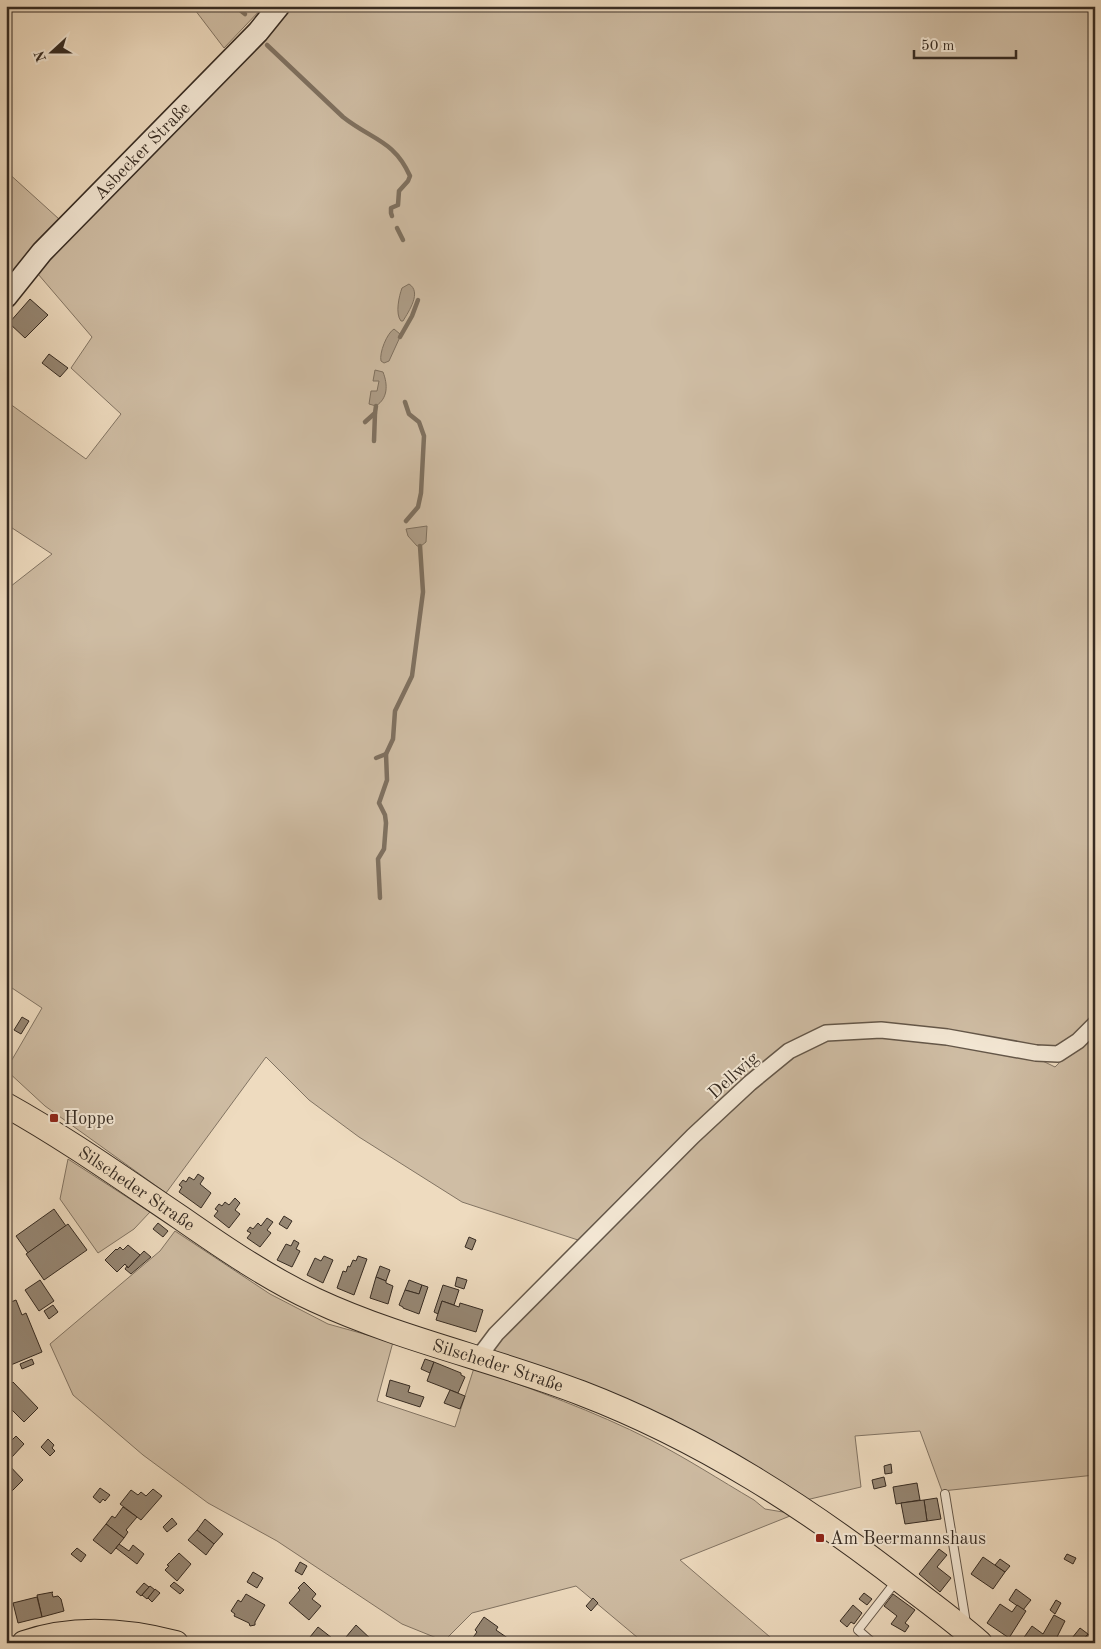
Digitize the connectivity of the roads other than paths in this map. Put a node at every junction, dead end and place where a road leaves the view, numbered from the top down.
1 (279, 6) edge
2 (6, 297) edge
3 (1095, 1024) edge
4 (6, 1104) edge
5 (478, 1358) junction
6 (945, 1494) dead end
7 (898, 1578) junction
8 (974, 1638) edge
9 (24, 1643) edge
10 (176, 1643) edge
11 (873, 1643) edge

1 - 2 main road, Asbecker Straße
3 - 5 street, Dellwig
4 - 5 main road, Silscheder Straße
5 - 7 main road, Silscheder Straße
6 - 8 lane
7 - 8 main road, Silscheder Straße
7 - 11 lane
9 - 10 main road

